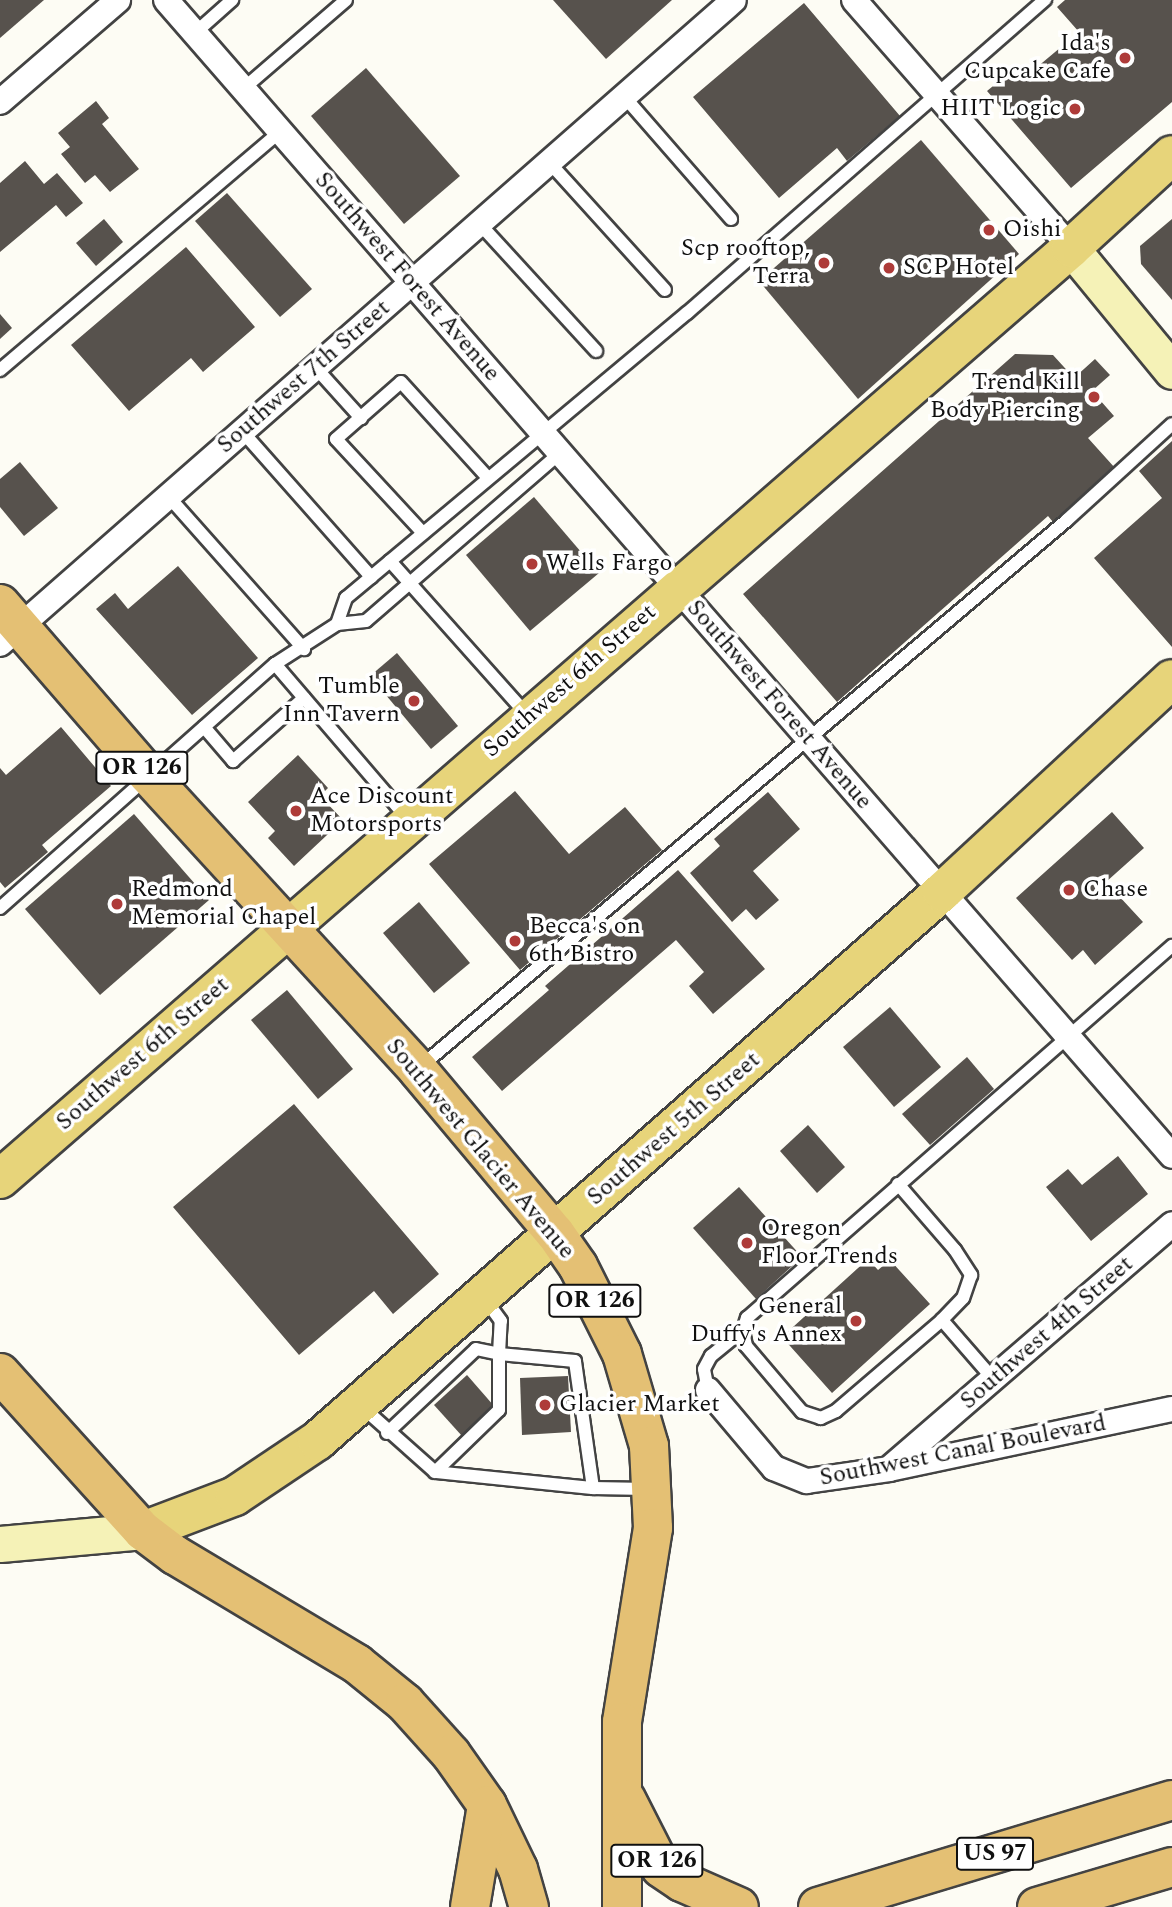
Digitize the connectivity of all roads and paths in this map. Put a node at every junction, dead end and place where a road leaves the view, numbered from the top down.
1 (118, 0) edge
2 (166, 0) edge
3 (232, 0) edge
4 (346, 0) edge
5 (734, 0) edge
6 (854, 0) edge
7 (1045, 0) edge
8 (195, 33) junction
9 (243, 89) junction
10 (622, 94) junction
11 (939, 96) junction
12 (0, 103) edge
13 (280, 132) junction
14 (1172, 155) edge
15 (548, 161) junction
16 (731, 219) dead end
17 (478, 222) junction
18 (1071, 248) junction
19 (412, 282) junction
20 (665, 290) dead end
21 (596, 351) dead end
22 (315, 367) junction
23 (0, 370) edge
24 (1172, 371) edge
25 (361, 418) junction
26 (1172, 424) edge
27 (242, 431) junction
28 (541, 431) junction
29 (560, 453) junction
30 (487, 477) junction
31 (168, 496) junction
32 (423, 533) junction
33 (390, 561) junction
34 (371, 577) junction
35 (410, 584) junction
36 (678, 588) junction
37 (337, 624) junction
38 (7, 625) edge
39 (304, 649) junction
40 (275, 664) junction
41 (1172, 678) edge
42 (304, 698) junction
43 (529, 717) junction
44 (204, 727) junction
45 (808, 738) junction
46 (148, 775) junction
47 (410, 821) junction
48 (942, 892) junction
49 (0, 908) edge
50 (288, 927) junction
51 (1172, 946) edge
52 (1068, 1036) junction
53 (418, 1070) junction
54 (1172, 1156) edge
55 (0, 1180) edge
56 (898, 1184) junction
57 (1172, 1224) edge
58 (555, 1233) junction
59 (484, 1297) junction
60 (942, 1320) junction
61 (743, 1330) junction
62 (499, 1354) junction
63 (0, 1373) edge
64 (995, 1381) junction
65 (708, 1390) joint
66 (360, 1404) junction
67 (1172, 1409) edge
68 (387, 1433) junction
69 (889, 1469) junction
70 (435, 1472) junction
71 (593, 1488) junction
72 (651, 1489) junction
73 (143, 1531) junction
74 (0, 1544) edge
75 (619, 1774) junction
76 (1172, 1800) edge
77 (486, 1805) junction
78 (1172, 1867) edge
79 (470, 1907) edge
80 (530, 1907) edge
81 (622, 1907) edge
82 (739, 1907) edge
83 (818, 1907) edge
84 (1037, 1907) edge

1 - 12 street
2 - 8 street, Southwest Forest Avenue
3 - 8 lane
4 - 9 lane
5 - 10 street, Southwest 7th Street
6 - 11 street
7 - 11 lane
8 - 9 street, Southwest Forest Avenue
9 - 13 street, Southwest Forest Avenue
10 - 15 street, Southwest 7th Street
10 - 16 lane
11 - 18 street
11 - 28 lane
13 - 19 street, Southwest Forest Avenue
13 - 23 lane
14 - 18 main road, Southwest 6th Street
15 - 17 street, Southwest 7th Street
15 - 20 lane
17 - 19 street, Southwest 7th Street
17 - 21 lane
18 - 24 main road
18 - 36 main road, Southwest 6th Street
19 - 22 street, Southwest 7th Street
19 - 28 street, Southwest Forest Avenue
22 - 25 lane
22 - 27 street, Southwest 7th Street
25 - 30 lane
25 - 32 lane
26 - 45 lane
27 - 31 street, Southwest 7th Street
27 - 34 lane
28 - 29 street, Southwest Forest Avenue
28 - 30 lane
29 - 35 lane
29 - 36 street, Southwest Forest Avenue
30 - 32 lane
31 - 38 street, Southwest 7th Street
31 - 39 lane
32 - 33 lane
33 - 34 lane
33 - 35 lane
34 - 37 lane
35 - 37 lane
35 - 43 lane
36 - 43 main road, Southwest 6th Street
36 - 45 street, Southwest Forest Avenue
37 - 39 lane
38 - 46 highway, Southwest Glacier Avenue / OR 126
39 - 40 lane
40 - 42 lane
40 - 44 lane
41 - 48 main road, Southwest 5th Street
42 - 44 lane
42 - 47 lane
43 - 47 main road, Southwest 6th Street
44 - 46 lane
45 - 48 street, Southwest Forest Avenue
45 - 53 lane
46 - 49 lane
46 - 50 highway, Southwest Glacier Avenue / OR 126
47 - 50 main road, Southwest 6th Street
48 - 52 street, Southwest Forest Avenue
48 - 58 main road, Southwest 5th Street
50 - 53 highway, Southwest Glacier Avenue / OR 126
50 - 55 main road, Southwest 6th Street
51 - 52 lane
52 - 54 street, Southwest Forest Avenue
52 - 56 lane
53 - 58 highway, Southwest Glacier Avenue / OR 126
56 - 60 lane
56 - 61 lane
57 - 64 street, Southwest 4th Street
58 - 59 main road, Southwest 5th Street
58 - 72 highway, Southwest Glacier Avenue / OR 126
59 - 62 lane
59 - 66 main road, Southwest 5th Street
60 - 61 lane
60 - 64 lane
61 - 65 lane
62 - 68 lane
62 - 70 lane
62 - 71 lane
63 - 73 highway
64 - 69 street, Southwest 4th Street
65 - 69 street, Southwest Canal Boulevard
66 - 68 lane
66 - 73 main road, Southwest 5th Street
67 - 69 street, Southwest Canal Boulevard
68 - 70 lane
70 - 71 lane
71 - 72 lane
72 - 75 highway, Southwest Glacier Avenue / OR 126
73 - 74 main road
73 - 77 highway
75 - 81 highway, Southwest Glacier Avenue
75 - 82 highway, OR 126
76 - 83 highway, US 97
77 - 79 highway
77 - 80 highway
78 - 84 highway, US 97

